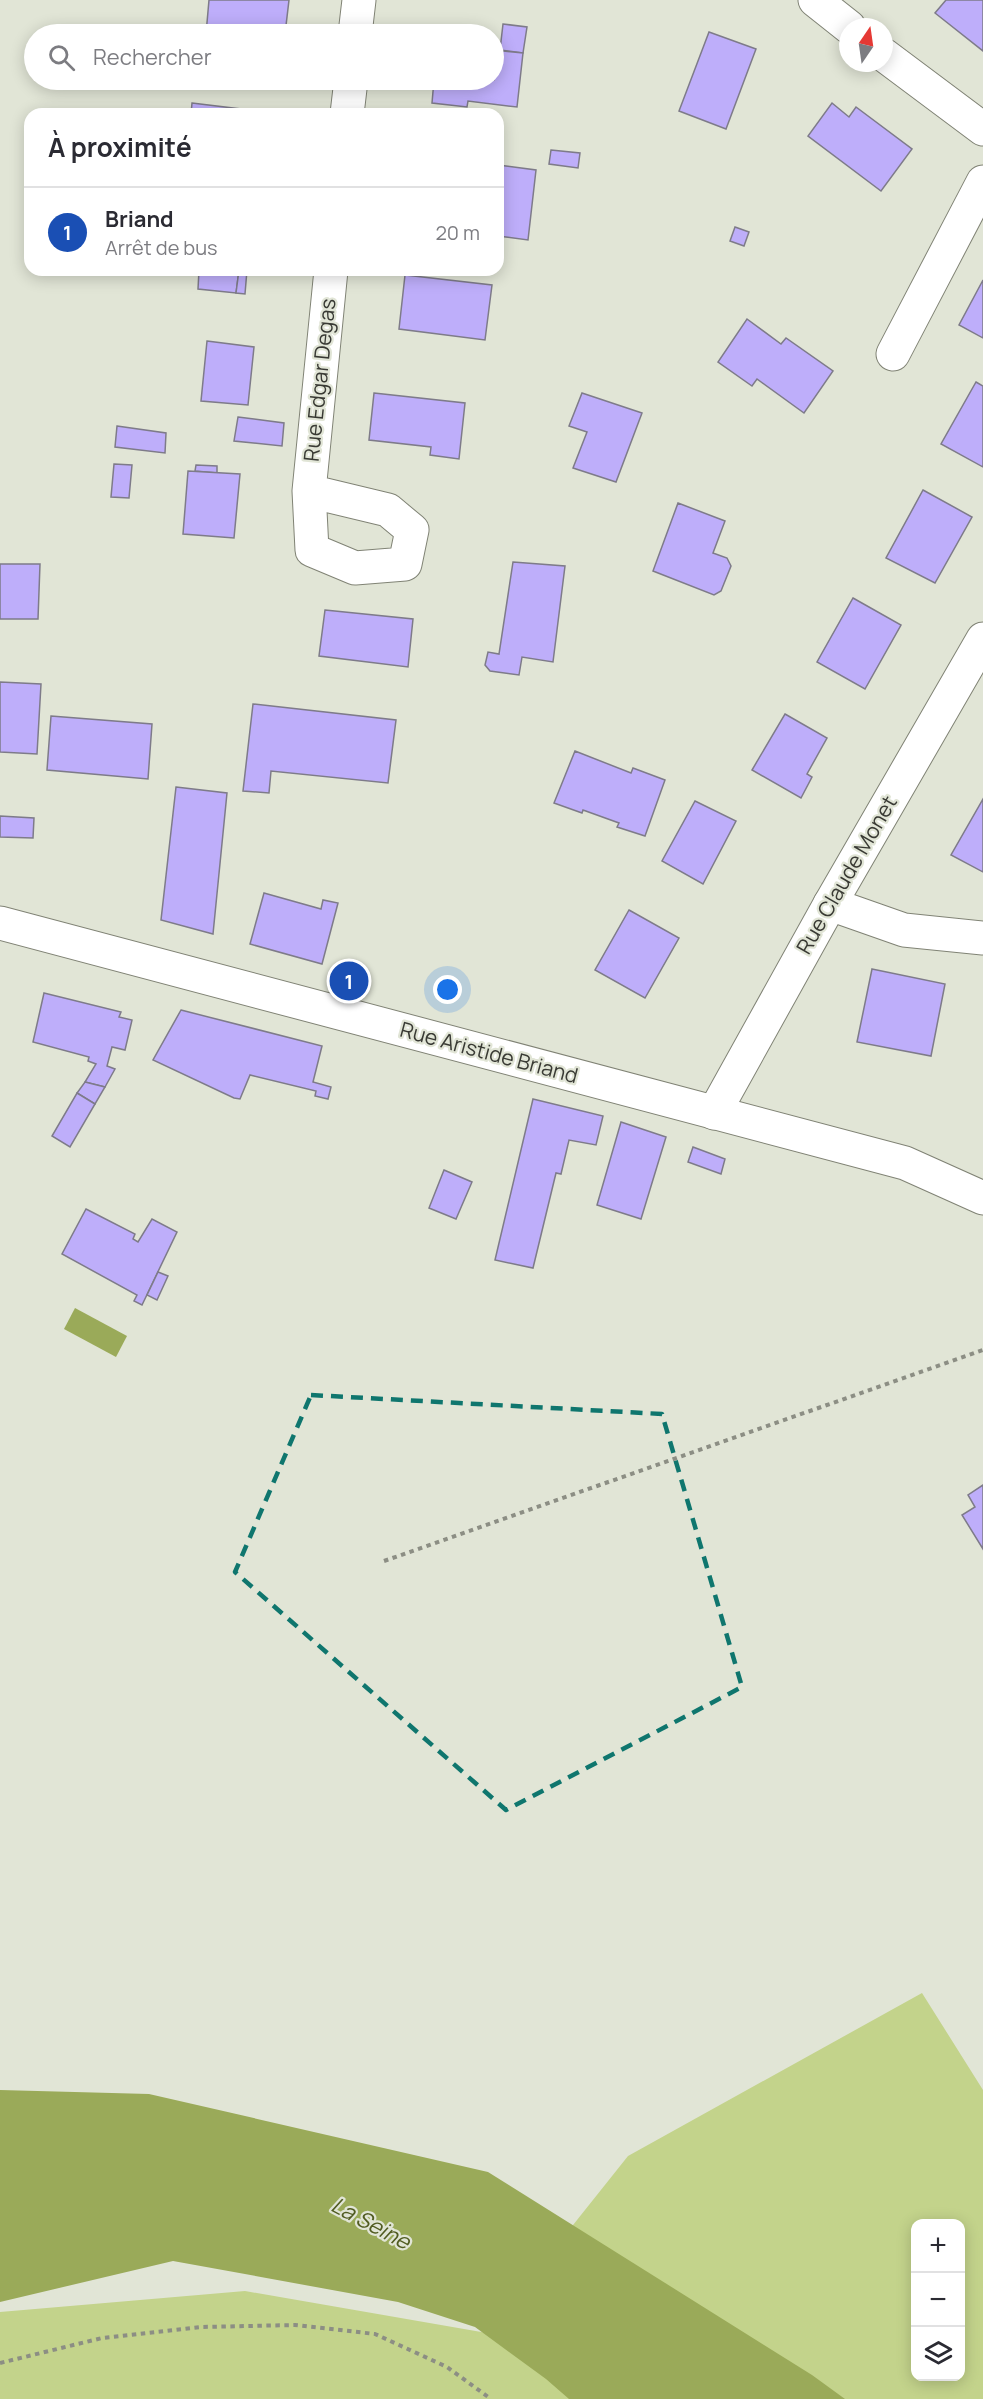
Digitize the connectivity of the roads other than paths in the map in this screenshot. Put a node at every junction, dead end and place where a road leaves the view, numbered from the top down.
1 (359, 0) edge
2 (815, 0) edge
3 (839, 19) edge
4 (356, 24) edge
5 (893, 62) edge
6 (350, 90) edge
7 (348, 108) edge
8 (983, 129) edge
9 (983, 182) edge
10 (330, 276) edge
11 (893, 354) dead end
12 (309, 490) dead end
13 (983, 639) edge
14 (830, 904) junction
15 (0, 923) edge
16 (983, 938) edge
17 (714, 1113) junction
18 (979, 1196) edge

1 - 4 street
2 - 3 street
5 - 8 street
6 - 7 street
9 - 11 street
10 - 12 street, Rue Edgar Degas
13 - 14 street, Rue Claude Monet
14 - 16 street
14 - 17 street, Rue Claude Monet
15 - 17 street, Rue Aristide Briand
17 - 18 street, Rue Aristide Briand

